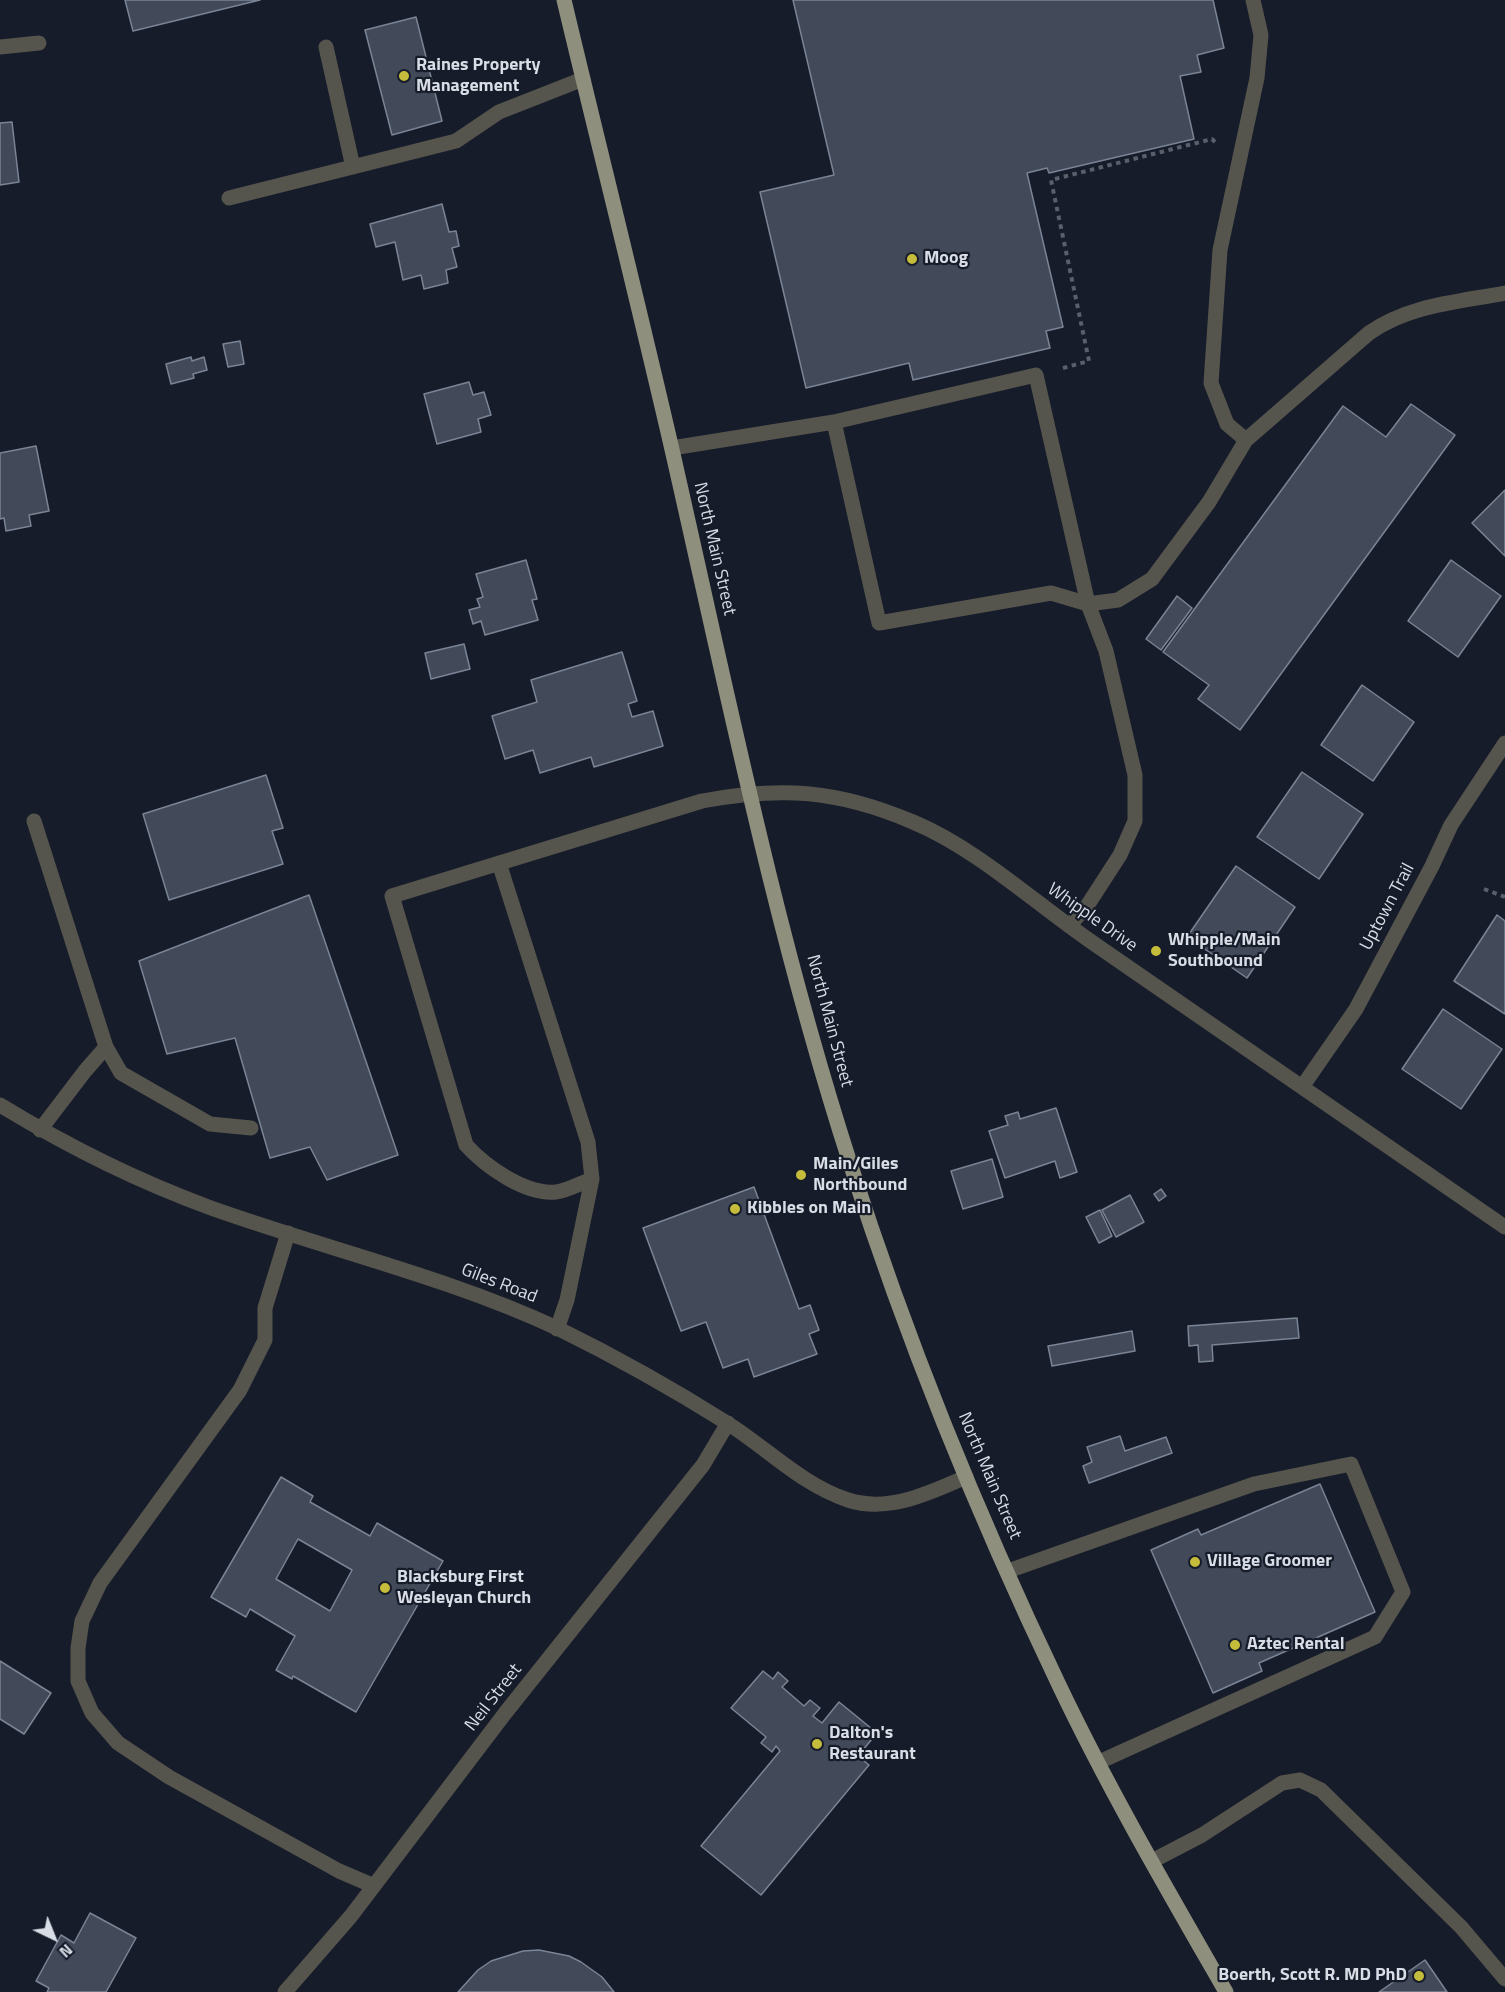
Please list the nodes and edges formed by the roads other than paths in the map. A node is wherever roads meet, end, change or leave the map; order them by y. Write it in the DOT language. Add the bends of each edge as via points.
graph roads {
  1 [pos="564,0"];
  2 [pos="1253,0"];
  3 [pos="39,43"];
  4 [pos="0,47"];
  5 [pos="326,47"];
  6 [pos="583,80"];
  7 [pos="353,167"];
  8 [pos="229,198"];
  9 [pos="1505,293"];
  10 [pos="834,422"];
  11 [pos="1246,440"];
  12 [pos="672,448"];
  13 [pos="1088,603"];
  14 [pos="1505,743"];
  15 [pos="748,792"];
  16 [pos="34,821"];
  17 [pos="499,863"];
  18 [pos="1069,926"];
  19 [pos="106,1047"];
  20 [pos="1302,1088"];
  21 [pos="0,1105"];
  22 [pos="251,1128"];
  23 [pos="40,1130"];
  24 [pos="592,1179"];
  25 [pos="1505,1227"];
  26 [pos="288,1233"];
  27 [pos="557,1329"];
  28 [pos="728,1423"];
  29 [pos="966,1477"];
  30 [pos="1008,1571"];
  31 [pos="1099,1762"];
  32 [pos="1152,1861"];
  33 [pos="374,1886"];
  34 [pos="1505,1979"];
  35 [pos="285,1992"];
  36 [pos="1226,1992"];
  1 -- 6 [label="main road, North Main Street"];
  2 -- 11 [label="street" via="1261,35 1257,78 1220,250 1211,383 1227,424"];
  3 -- 4 [label="street"];
  5 -- 7 [label="street"];
  6 -- 7 [label="street" via="499,112 456,141"];
  6 -- 12 [label="main road, North Main Street"];
  7 -- 8 [label="street"];
  9 -- 11 [label="street" via="1444,302 1387,321"];
  10 -- 12 [label="street"];
  10 -- 13 [label="street" via="879,623 1051,593"];
  10 -- 13 [label="street" via="1036,375"];
  11 -- 13 [label="street" via="1209,502 1152,579 1118,600"];
  12 -- 15 [label="main road, North Main Street"];
  13 -- 18 [label="street" via="1106,651 1135,775 1135,821 1115,863"];
  14 -- 20 [label="street, Uptown Trail" via="1451,825 1356,1009"];
  15 -- 17 [label="street, Whipple Drive" via="702,801"];
  15 -- 18 [label="street, Whipple Drive" via="825,794 914,822 969,853"];
  15 -- 29 [label="main road, North Main Street" via="807,1018 850,1163"];
  16 -- 19 [label="street"];
  17 -- 24 [label="street" via="588,1142"];
  17 -- 24 [label="street, Whipple Drive" via="392,896 395,907 466,1145 484,1164 524,1186 556,1192"];
  18 -- 20 [label="street, Whipple Drive"];
  19 -- 22 [label="street" via="121,1073 210,1124"];
  19 -- 23 [label="street"];
  20 -- 25 [label="street, Whipple Drive"];
  21 -- 23 [label="street, Giles Road"];
  23 -- 26 [label="street, Giles Road" via="150,1184"];
  24 -- 27 [label="street" via="567,1300"];
  26 -- 27 [label="street, Giles Road" via="496,1302"];
  26 -- 33 [label="street" via="265,1308 265,1340 240,1390 100,1583 82,1620 78,1681 92,1713 118,1743 169,1777 339,1871"];
  27 -- 28 [label="street, Giles Road"];
  28 -- 29 [label="street, Giles Road" via="819,1486 856,1502 896,1503"];
  28 -- 33 [label="street, Neil Street" via="703,1465 506,1712"];
  29 -- 30 [label="main road, North Main Street"];
  30 -- 31 [label="main road, North Main Street"];
  30 -- 31 [label="street" via="1254,1484 1351,1464 1403,1592 1375,1637"];
  31 -- 32 [label="main road, North Main Street"];
  32 -- 34 [label="street" via="1202,1835 1282,1783 1300,1780 1321,1790 1461,1927"];
  32 -- 36 [label="main road, North Main Street"];
  33 -- 35 [label="street, Neil Street"];
}
